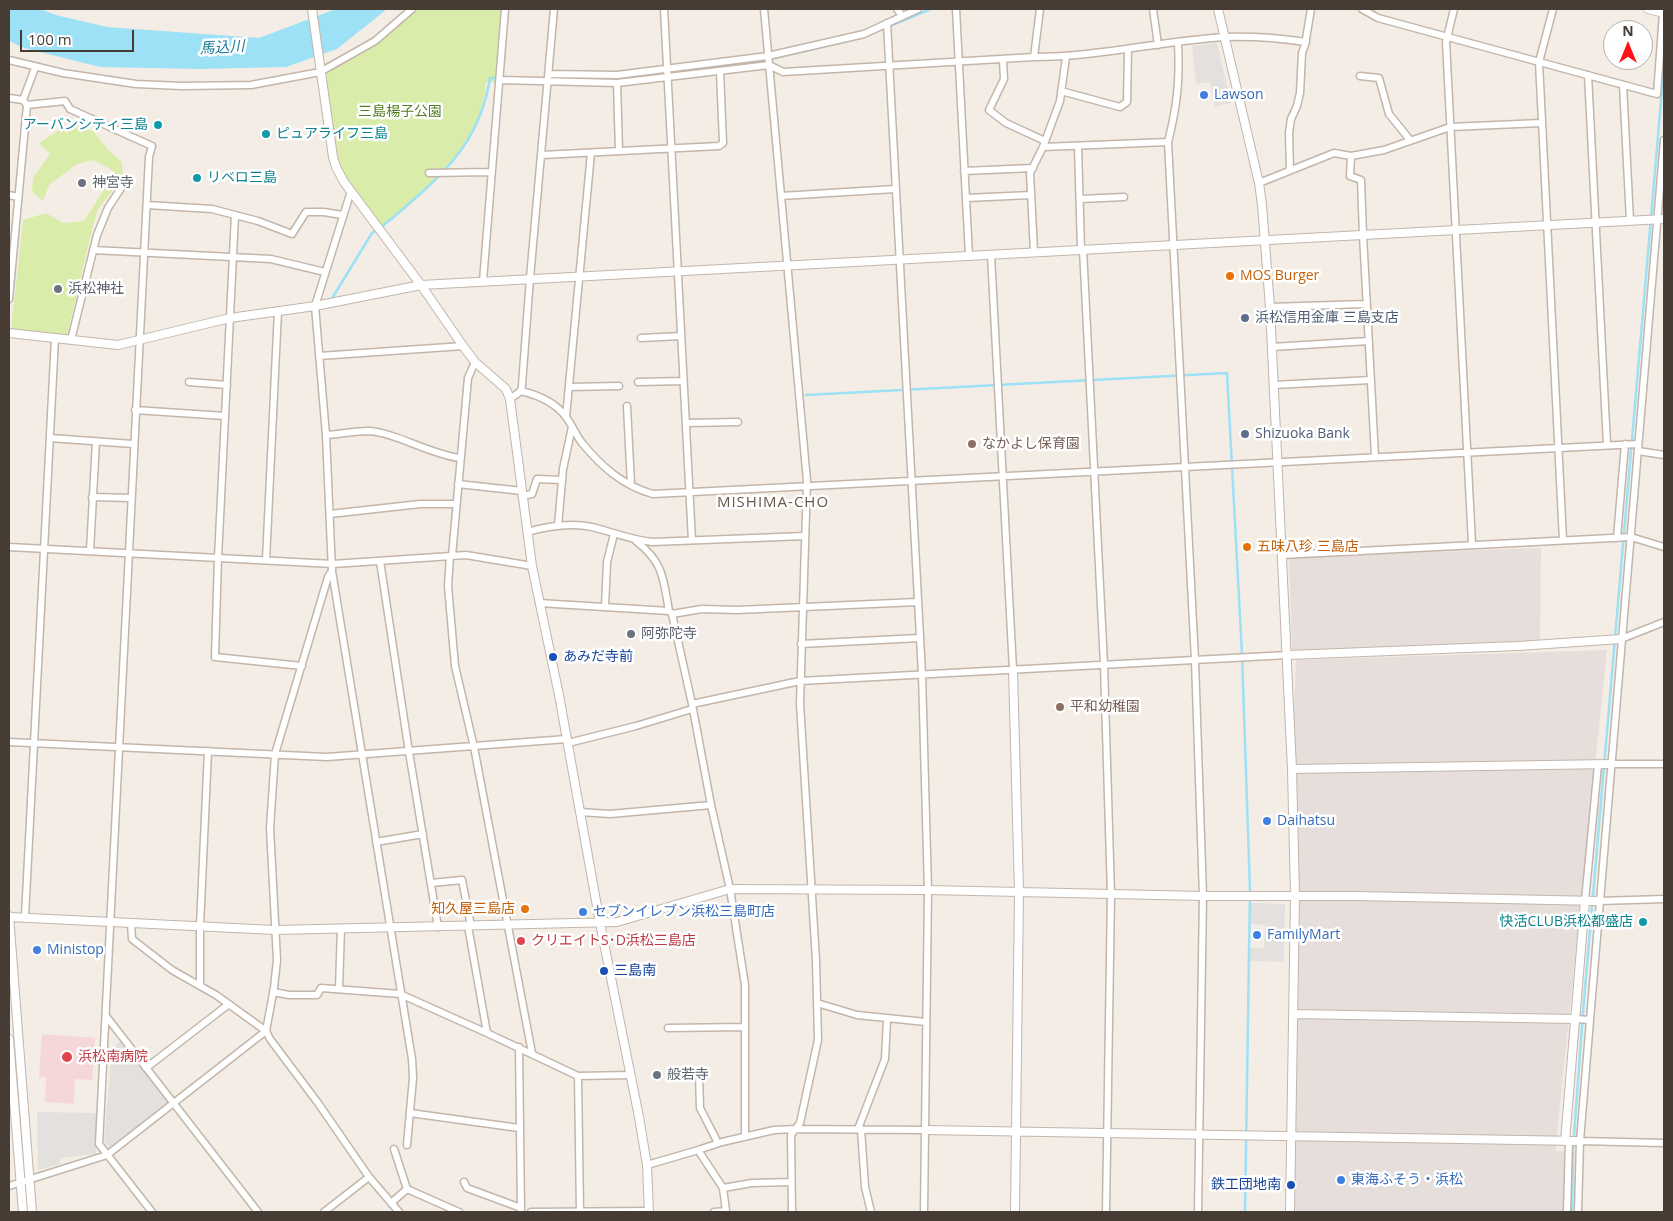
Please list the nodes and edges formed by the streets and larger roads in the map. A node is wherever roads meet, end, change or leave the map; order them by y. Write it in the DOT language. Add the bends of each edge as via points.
graph roads {
  1 [pos="312,9"];
  2 [pos="412,9"];
  3 [pos="504,9"];
  4 [pos="554,9"];
  5 [pos="664,9"];
  6 [pos="764,9"];
  7 [pos="897,9"];
  8 [pos="918,9"];
  9 [pos="956,9"];
  10 [pos="1040,9"];
  11 [pos="1153,9"];
  12 [pos="1218,9"];
  13 [pos="1311,9"];
  14 [pos="1362,9"];
  15 [pos="1454,9"];
  16 [pos="1553,9"];
  17 [pos="1648,9"];
  18 [pos="1664,13"];
  19 [pos="902,16"];
  20 [pos="887,23"];
  21 [pos="1224,37"];
  22 [pos="1447,37"];
  23 [pos="1306,42"];
  24 [pos="1178,43"];
  25 [pos="1158,44"];
  26 [pos="1128,48"];
  27 [pos="768,56"];
  28 [pos="1034,57"];
  29 [pos="1066,57"];
  30 [pos="9,60"];
  31 [pos="1003,60"];
  32 [pos="959,62"];
  33 [pos="1539,62"];
  34 [pos="769,65"];
  35 [pos="889,66"];
  36 [pos="35,68"];
  37 [pos="668,68"];
  38 [pos="320,70"];
  39 [pos="720,71"];
  40 [pos="549,74"];
  41 [pos="1588,75"];
  42 [pos="1360,76"];
  43 [pos="668,77"];
  44 [pos="500,80"];
  45 [pos="548,82"];
  46 [pos="617,83"];
  47 [pos="1623,85"];
  48 [pos="1061,92"];
  49 [pos="9,98"];
  50 [pos="25,102"];
  51 [pos="1541,123"];
  52 [pos="1450,127"];
  53 [pos="1410,140"];
  54 [pos="1664,140"];
  55 [pos="1168,142"];
  56 [pos="1044,144"];
  57 [pos="1078,146"];
  58 [pos="672,148"];
  59 [pos="619,151"];
  60 [pos="591,152"];
  61 [pos="542,155"];
  62 [pos="1351,156"];
  63 [pos="1033,168"];
  64 [pos="1290,170"];
  65 [pos="964,171"];
  66 [pos="490,172"];
  67 [pos="429,173"];
  68 [pos="1259,183"];
  69 [pos="123,185"];
  70 [pos="895,189"];
  71 [pos="351,191"];
  72 [pos="9,195"];
  73 [pos="1032,195"];
  74 [pos="781,196"];
  75 [pos="18,197"];
  76 [pos="1124,197"];
  77 [pos="966,198"];
  78 [pos="1080,199"];
  79 [pos="147,205"];
  80 [pos="235,215"];
  81 [pos="342,215"];
  82 [pos="1661,219"];
  83 [pos="1630,221"];
  84 [pos="1595,223"];
  85 [pos="1546,226"];
  86 [pos="1455,230"];
  87 [pos="1363,235"];
  88 [pos="12,238"];
  89 [pos="1264,240"];
  90 [pos="1174,244"];
  91 [pos="1082,249"];
  92 [pos="93,250"];
  93 [pos="144,252"];
  94 [pos="1034,252"];
  95 [pos="991,255"];
  96 [pos="969,256"];
  97 [pos="233,258"];
  98 [pos="899,259"];
  99 [pos="787,265"];
  100 [pos="678,271"];
  101 [pos="325,272"];
  102 [pos="579,276"];
  103 [pos="530,278"];
  104 [pos="483,281"];
  105 [pos="421,285"];
  106 [pos="9,299"];
  107 [pos="1366,304"];
  108 [pos="315,306"];
  109 [pos="1270,307"];
  110 [pos="278,311"];
  111 [pos="230,318"];
  112 [pos="9,333"];
  113 [pos="681,336"];
  114 [pos="55,338"];
  115 [pos="641,338"];
  116 [pos="71,340"];
  117 [pos="140,340"];
  118 [pos="1369,342"];
  119 [pos="463,346"];
  120 [pos="1272,347"];
  121 [pos="319,356"];
  122 [pos="475,362"];
  123 [pos="1370,380"];
  124 [pos="683,381"];
  125 [pos="189,382"];
  126 [pos="638,382"];
  127 [pos="227,385"];
  128 [pos="1274,385"];
  129 [pos="619,386"];
  130 [pos="570,387"];
  131 [pos="521,391"];
  132 [pos="510,399"];
  133 [pos="627,406"];
  134 [pos="136,410"];
  135 [pos="225,416"];
  136 [pos="566,417"];
  137 [pos="738,422"];
  138 [pos="686,423"];
  139 [pos="572,427"];
  140 [pos="326,435"];
  141 [pos="50,438"];
  142 [pos="96,441"];
  143 [pos="133,444"];
  144 [pos="1625,444"];
  145 [pos="1638,444"];
  146 [pos="1607,445"];
  147 [pos="1559,447"];
  148 [pos="1638,451"];
  149 [pos="1466,452"];
  150 [pos="1664,455"];
  151 [pos="1374,456"];
  152 [pos="460,458"];
  153 [pos="1277,462"];
  154 [pos="1185,466"];
  155 [pos="1094,471"];
  156 [pos="1002,476"];
  157 [pos="562,480"];
  158 [pos="911,481"];
  159 [pos="458,484"];
  160 [pos="631,485"];
  161 [pos="807,486"];
  162 [pos="522,493"];
  163 [pos="689,493"];
  164 [pos="92,496"];
  165 [pos="131,498"];
  166 [pos="456,504"];
  167 [pos="330,514"];
  168 [pos="558,526"];
  169 [pos="527,532"];
  170 [pos="614,534"];
  171 [pos="805,536"];
  172 [pos="1631,537"];
  173 [pos="1617,538"];
  174 [pos="635,540"];
  175 [pos="692,540"];
  176 [pos="1562,540"];
  177 [pos="1472,544"];
  178 [pos="9,547"];
  179 [pos="1664,547"];
  180 [pos="44,549"];
  181 [pos="90,551"];
  182 [pos="128,553"];
  183 [pos="1282,555"];
  184 [pos="451,556"];
  185 [pos="218,558"];
  186 [pos="266,560"];
  187 [pos="380,560"];
  188 [pos="333,564"];
  189 [pos="532,566"];
  190 [pos="332,572"];
  191 [pos="918,602"];
  192 [pos="538,603"];
  193 [pos="605,607"];
  194 [pos="802,608"];
  195 [pos="671,613"];
  196 [pos="1664,622"];
  197 [pos="919,638"];
  198 [pos="1622,639"];
  199 [pos="801,644"];
  200 [pos="1288,655"];
  201 [pos="1196,660"];
  202 [pos="1104,665"];
  203 [pos="302,666"];
  204 [pos="1013,670"];
  205 [pos="922,674"];
  206 [pos="800,681"];
  207 [pos="692,706"];
  208 [pos="567,741"];
  209 [pos="9,742"];
  210 [pos="35,743"];
  211 [pos="474,747"];
  212 [pos="118,748"];
  213 [pos="208,751"];
  214 [pos="409,752"];
  215 [pos="275,754"];
  216 [pos="362,755"];
  217 [pos="1610,764"];
  218 [pos="1664,764"];
  219 [pos="1598,765"];
  220 [pos="1292,769"];
  221 [pos="711,805"];
  222 [pos="580,812"];
  223 [pos="422,834"];
  224 [pos="376,842"];
  225 [pos="431,883"];
  226 [pos="730,889"];
  227 [pos="812,890"];
  228 [pos="928,890"];
  229 [pos="1019,892"];
  230 [pos="1111,894"];
  231 [pos="1203,896"];
  232 [pos="1295,896"];
  233 [pos="1664,899"];
  234 [pos="1586,901"];
  235 [pos="1599,901"];
  236 [pos="9,916"];
  237 [pos="25,917"];
  238 [pos="111,922"];
  239 [pos="131,923"];
  240 [pos="600,923"];
  241 [pos="200,926"];
  242 [pos="470,926"];
  243 [pos="508,926"];
  244 [pos="438,927"];
  245 [pos="341,928"];
  246 [pos="390,928"];
  247 [pos="276,930"];
  248 [pos="200,986"];
  249 [pos="339,989"];
  250 [pos="273,992"];
  251 [pos="400,994"];
  252 [pos="817,1003"];
  253 [pos="229,1004"];
  254 [pos="1293,1014"];
  255 [pos="106,1016"];
  256 [pos="887,1019"];
  257 [pos="1575,1019"];
  258 [pos="1590,1020"];
  259 [pos="926,1022"];
  260 [pos="745,1027"];
  261 [pos="668,1028"];
  262 [pos="266,1031"];
  263 [pos="487,1033"];
  264 [pos="9,1039"];
  265 [pos="519,1047"];
  266 [pos="532,1053"];
  267 [pos="146,1068"];
  268 [pos="699,1073"];
  269 [pos="630,1075"];
  270 [pos="578,1076"];
  271 [pos="173,1103"];
  272 [pos="410,1113"];
  273 [pos="519,1128"];
  274 [pos="796,1129"];
  275 [pos="859,1129"];
  276 [pos="925,1130"];
  277 [pos="1016,1132"];
  278 [pos="1107,1133"];
  279 [pos="1200,1135"];
  280 [pos="746,1136"];
  281 [pos="1290,1136"];
  282 [pos="1567,1141"];
  283 [pos="1580,1141"];
  284 [pos="718,1143"];
  285 [pos="1664,1143"];
  286 [pos="407,1145"];
  287 [pos="394,1150"];
  288 [pos="698,1150"];
  289 [pos="107,1155"];
  290 [pos="647,1165"];
  291 [pos="369,1177"];
  292 [pos="30,1180"];
  293 [pos="464,1182"];
  294 [pos="791,1182"];
  295 [pos="20,1183"];
  296 [pos="9,1186"];
  297 [pos="723,1188"];
  298 [pos="407,1189"];
  299 [pos="391,1203"];
  300 [pos="521,1210"];
  301 [pos="22,1212"];
  302 [pos="32,1212"];
  303 [pos="152,1212"];
  304 [pos="258,1212"];
  305 [pos="324,1212"];
  306 [pos="398,1212"];
  307 [pos="459,1212"];
  308 [pos="531,1212"];
  309 [pos="580,1212"];
  310 [pos="649,1212"];
  311 [pos="714,1212"];
  312 [pos="792,1212"];
  313 [pos="871,1212"];
  314 [pos="924,1212"];
  315 [pos="1015,1212"];
  316 [pos="1106,1212"];
  317 [pos="1198,1212"];
  318 [pos="1290,1212"];
  319 [pos="1567,1212"];
  320 [pos="1578,1212"];
  1 -- 38 [label="street"];
  2 -- 38 [label="street" via="375,41"];
  3 -- 44 [label="street"];
  4 -- 40 [label="street"];
  5 -- 37 [label="street"];
  6 -- 27 [label="street"];
  7 -- 19 [label="street"];
  8 -- 19 [label="street"];
  9 -- 32 [label="street"];
  10 -- 28 [label="street"];
  11 -- 25 [label="street"];
  12 -- 21 [label="street"];
  13 -- 23 [label="street"];
  14 -- 22 [label="street" via="1378,18"];
  15 -- 22 [label="street"];
  16 -- 33 [label="street"];
  17 -- 18 [label="street"];
  18 -- 47 [label="street" via="1657,94"];
  19 -- 20 [label="street"];
  20 -- 27 [label="street" via="864,34"];
  20 -- 35 [label="street"];
  21 -- 23 [label="street" via="1253,36"];
  21 -- 24 [label="street"];
  21 -- 68 [label="street"];
  22 -- 33 [label="street"];
  22 -- 52 [label="street"];
  23 -- 64 [label="street" via="1298,106 1291,119 1289,134"];
  24 -- 25 [label="street"];
  24 -- 55 [label="street" via="1179,87"];
  25 -- 26 [label="street"];
  26 -- 29 [label="street"];
  26 -- 48 [label="street" via="1127,102 1120,108"];
  27 -- 34 [label="street"];
  27 -- 37 [label="street"];
  28 -- 29 [label="street"];
  28 -- 31 [label="street"];
  29 -- 48 [label="street"];
  30 -- 36 [label="street"];
  31 -- 32 [label="street"];
  31 -- 56 [label="street" via="1004,79 989,110"];
  32 -- 35 [label="street"];
  32 -- 65 [label="street"];
  33 -- 41 [label="street"];
  33 -- 51 [label="street"];
  34 -- 35 [label="street" via="783,72"];
  34 -- 39 [label="street"];
  34 -- 74 [label="street"];
  35 -- 70 [label="street"];
  36 -- 38 [label="street" via="136,84 198,86 252,85"];
  36 -- 50 [label="street"];
  37 -- 40 [label="street" via="616,74"];
  37 -- 43 [label="street"];
  38 -- 71 [label="street" via="333,157"];
  39 -- 43 [label="street"];
  39 -- 58 [label="street" via="723,143 719,146"];
  40 -- 45 [label="street"];
  41 -- 47 [label="street"];
  41 -- 84 [label="street"];
  42 -- 53 [label="street" via="1379,78 1389,114"];
  43 -- 46 [label="street"];
  43 -- 58 [label="street"];
  44 -- 45 [label="street"];
  44 -- 66 [label="street"];
  45 -- 46 [label="street"];
  45 -- 61 [label="street"];
  46 -- 59 [label="street"];
  47 -- 83 [label="street"];
  48 -- 56 [label="street"];
  49 -- 50 [label="street"];
  50 -- 75 [label="street"];
  50 -- 79 [label="street" via="65,101 70,109 152,146"];
  51 -- 52 [label="street"];
  51 -- 85 [label="street"];
  52 -- 53 [label="street"];
  52 -- 86 [label="street"];
  53 -- 62 [label="street" via="1384,150"];
  54 -- 82 [label="street"];
  55 -- 57 [label="street"];
  55 -- 90 [label="street"];
  56 -- 57 [label="street"];
  56 -- 63 [label="street"];
  57 -- 78 [label="street"];
  58 -- 59 [label="street"];
  58 -- 100 [label="street"];
  59 -- 60 [label="street"];
  60 -- 61 [label="street"];
  60 -- 102 [label="street"];
  61 -- 103 [label="street"];
  62 -- 64 [label="street" via="1334,153"];
  62 -- 87 [label="street" via="1350,176 1362,180"];
  63 -- 65 [label="street"];
  63 -- 73 [label="street" via="1030,173"];
  64 -- 68 [label="street"];
  65 -- 77 [label="street"];
  66 -- 67 [label="street"];
  66 -- 104 [label="street"];
  68 -- 89 [label="street"];
  69 -- 92 [label="street" via="108,208"];
  70 -- 74 [label="street"];
  70 -- 98 [label="street"];
  71 -- 81 [label="street"];
  71 -- 105 [label="street"];
  72 -- 75 [label="street"];
  73 -- 77 [label="street"];
  73 -- 94 [label="street"];
  74 -- 99 [label="street"];
  75 -- 88 [label="street"];
  76 -- 78 [label="street"];
  77 -- 96 [label="street"];
  78 -- 91 [label="street"];
  79 -- 80 [label="street" via="206,208"];
  79 -- 93 [label="street"];
  80 -- 81 [label="street" via="292,234 306,212"];
  80 -- 97 [label="street"];
  81 -- 101 [label="street"];
  82 -- 83 [label="street"];
  82 -- 145 [label="street"];
  83 -- 84 [label="street"];
  84 -- 85 [label="street"];
  84 -- 146 [label="street"];
  85 -- 86 [label="street"];
  85 -- 147 [label="street"];
  86 -- 87 [label="street"];
  86 -- 149 [label="street"];
  87 -- 89 [label="street"];
  87 -- 107 [label="street"];
  88 -- 106 [label="street"];
  89 -- 90 [label="street"];
  89 -- 109 [label="street"];
  90 -- 91 [label="street"];
  90 -- 154 [label="street"];
  91 -- 94 [label="street"];
  91 -- 155 [label="street"];
  92 -- 93 [label="street"];
  92 -- 116 [label="street"];
  93 -- 97 [label="street"];
  93 -- 117 [label="street"];
  94 -- 95 [label="street"];
  95 -- 96 [label="street"];
  95 -- 156 [label="street"];
  96 -- 98 [label="street"];
  97 -- 101 [label="street" via="271,259"];
  97 -- 111 [label="street"];
  98 -- 99 [label="street"];
  98 -- 158 [label="street"];
  99 -- 100 [label="street"];
  99 -- 161 [label="street"];
  100 -- 102 [label="street"];
  100 -- 113 [label="street"];
  101 -- 108 [label="street"];
  102 -- 103 [label="street"];
  102 -- 130 [label="street"];
  103 -- 104 [label="street"];
  103 -- 131 [label="street"];
  104 -- 105 [label="street"];
  105 -- 108 [label="street"];
  105 -- 119 [label="street"];
  107 -- 109 [label="street"];
  107 -- 118 [label="street"];
  108 -- 110 [label="street"];
  108 -- 121 [label="street"];
  109 -- 120 [label="street"];
  110 -- 111 [label="street"];
  110 -- 186 [label="street"];
  111 -- 117 [label="street"];
  111 -- 127 [label="street"];
  112 -- 114 [label="street"];
  113 -- 115 [label="street"];
  113 -- 124 [label="street"];
  114 -- 116 [label="street"];
  114 -- 141 [label="street"];
  116 -- 117 [label="street" via="118,345"];
  117 -- 134 [label="street"];
  118 -- 120 [label="street"];
  118 -- 123 [label="street"];
  119 -- 121 [label="street"];
  119 -- 122 [label="street"];
  120 -- 128 [label="street"];
  121 -- 140 [label="street"];
  122 -- 132 [label="street" via="506,389"];
  122 -- 152 [label="street" via="468,378"];
  123 -- 128 [label="street"];
  123 -- 151 [label="street"];
  124 -- 126 [label="street"];
  124 -- 138 [label="street"];
  125 -- 127 [label="street"];
  127 -- 135 [label="street"];
  128 -- 153 [label="street"];
  129 -- 130 [label="street"];
  130 -- 136 [label="street"];
  131 -- 132 [label="street"];
  131 -- 136 [label="street" via="556,406"];
  132 -- 162 [label="street"];
  133 -- 160 [label="street"];
  134 -- 135 [label="street"];
  134 -- 143 [label="street"];
  135 -- 185 [label="street"];
  136 -- 139 [label="street"];
  137 -- 138 [label="street"];
  138 -- 163 [label="street"];
  139 -- 157 [label="street"];
  139 -- 160 [label="street" via="602,464"];
  140 -- 152 [label="street" via="369,431 442,456"];
  140 -- 167 [label="street"];
  141 -- 142 [label="street"];
  141 -- 180 [label="street"];
  142 -- 143 [label="street"];
  142 -- 164 [label="street"];
  143 -- 165 [label="street"];
  144 -- 145 [label="street"];
  144 -- 146 [label="street"];
  144 -- 173 [label="street"];
  145 -- 148 [label="street"];
  146 -- 147 [label="street"];
  147 -- 149 [label="street"];
  147 -- 176 [label="street"];
  148 -- 150 [label="street"];
  148 -- 172 [label="street"];
  149 -- 151 [label="street"];
  149 -- 177 [label="street"];
  151 -- 153 [label="street"];
  152 -- 159 [label="street"];
  153 -- 154 [label="street"];
  153 -- 183 [label="street"];
  154 -- 155 [label="street"];
  154 -- 201 [label="street"];
  155 -- 156 [label="street"];
  155 -- 202 [label="street"];
  156 -- 158 [label="street"];
  156 -- 204 [label="street"];
  157 -- 162 [label="street" via="537,479 532,494"];
  157 -- 168 [label="street"];
  158 -- 161 [label="street"];
  158 -- 191 [label="street"];
  159 -- 162 [label="street"];
  159 -- 166 [label="street"];
  160 -- 163 [label="street" via="653,494"];
  161 -- 163 [label="street"];
  161 -- 171 [label="street"];
  162 -- 169 [label="street"];
  163 -- 175 [label="street"];
  164 -- 165 [label="street"];
  164 -- 181 [label="street"];
  165 -- 182 [label="street"];
  166 -- 167 [label="street" via="420,504"];
  166 -- 184 [label="street"];
  167 -- 188 [label="street"];
  168 -- 169 [label="street"];
  168 -- 170 [label="street" via="594,527"];
  169 -- 189 [label="street"];
  170 -- 174 [label="street"];
  170 -- 193 [label="street" via="608,562"];
  171 -- 175 [label="street"];
  171 -- 194 [label="street"];
  172 -- 173 [label="street"];
  172 -- 179 [label="street"];
  172 -- 198 [label="street"];
  173 -- 176 [label="street"];
  174 -- 175 [label="street"];
  174 -- 195 [label="street" via="647,550 661,570"];
  176 -- 177 [label="street"];
  177 -- 183 [label="street"];
  178 -- 180 [label="street"];
  180 -- 181 [label="street"];
  180 -- 210 [label="street"];
  181 -- 182 [label="street"];
  182 -- 185 [label="street"];
  182 -- 212 [label="street"];
  183 -- 200 [label="street"];
  184 -- 187 [label="street"];
  184 -- 189 [label="street" via="466,555"];
  184 -- 211 [label="street" via="448,586 455,666"];
  185 -- 186 [label="street"];
  185 -- 203 [label="street" via="215,657"];
  186 -- 188 [label="street"];
  187 -- 188 [label="street"];
  187 -- 214 [label="street"];
  188 -- 190 [label="street"];
  189 -- 192 [label="street"];
  190 -- 203 [label="street"];
  190 -- 216 [label="street"];
  191 -- 194 [label="street"];
  191 -- 197 [label="street"];
  192 -- 193 [label="street"];
  192 -- 208 [label="street"];
  193 -- 195 [label="street"];
  194 -- 195 [label="street" via="702,609"];
  194 -- 199 [label="street"];
  195 -- 207 [label="street"];
  196 -- 198 [label="street"];
  197 -- 199 [label="street"];
  197 -- 205 [label="street"];
  198 -- 200 [label="street"];
  198 -- 217 [label="street"];
  199 -- 206 [label="street"];
  200 -- 201 [label="street"];
  200 -- 220 [label="street"];
  201 -- 202 [label="street"];
  201 -- 231 [label="street"];
  202 -- 204 [label="street"];
  202 -- 230 [label="street"];
  203 -- 215 [label="street"];
  204 -- 205 [label="street"];
  204 -- 229 [label="street"];
  205 -- 206 [label="street"];
  205 -- 228 [label="street"];
  206 -- 207 [label="street"];
  206 -- 227 [label="street"];
  207 -- 208 [label="street" via="636,726"];
  207 -- 221 [label="street"];
  208 -- 211 [label="street"];
  208 -- 222 [label="street"];
  209 -- 210 [label="street"];
  210 -- 212 [label="street"];
  210 -- 237 [label="street"];
  211 -- 214 [label="street"];
  211 -- 243 [label="street"];
  212 -- 213 [label="street"];
  212 -- 238 [label="street"];
  213 -- 215 [label="street"];
  213 -- 241 [label="street"];
  214 -- 216 [label="street"];
  214 -- 223 [label="street"];
  215 -- 216 [label="street"];
  215 -- 247 [label="street" via="270,828"];
  216 -- 224 [label="street"];
  217 -- 218 [label="street"];
  217 -- 219 [label="street"];
  217 -- 235 [label="street"];
  219 -- 220 [label="street"];
  219 -- 234 [label="street"];
  220 -- 232 [label="street"];
  221 -- 222 [label="street" via="610,814"];
  221 -- 226 [label="street"];
  222 -- 240 [label="street"];
  223 -- 224 [label="street"];
  223 -- 225 [label="street"];
  224 -- 246 [label="street"];
  225 -- 242 [label="street" via="462,880"];
  225 -- 244 [label="street"];
  226 -- 227 [label="street"];
  226 -- 240 [label="street" via="617,922"];
  226 -- 260 [label="street" via="745,985"];
  227 -- 228 [label="street"];
  227 -- 252 [label="street"];
  228 -- 229 [label="street"];
  228 -- 259 [label="street"];
  229 -- 230 [label="street"];
  229 -- 277 [label="street"];
  230 -- 231 [label="street"];
  230 -- 278 [label="street"];
  231 -- 232 [label="street"];
  231 -- 279 [label="street"];
  232 -- 234 [label="street"];
  232 -- 254 [label="street"];
  233 -- 235 [label="street"];
  234 -- 235 [label="street"];
  234 -- 257 [label="street"];
  235 -- 258 [label="street"];
  236 -- 237 [label="street"];
  236 -- 292 [label="street"];
  237 -- 238 [label="street"];
  238 -- 239 [label="street"];
  238 -- 255 [label="street"];
  239 -- 241 [label="street"];
  239 -- 248 [label="street" via="132,939 172,970"];
  240 -- 243 [label="street"];
  240 -- 269 [label="street"];
  241 -- 247 [label="street"];
  241 -- 248 [label="street"];
  242 -- 243 [label="street"];
  242 -- 244 [label="street"];
  242 -- 263 [label="street"];
  243 -- 266 [label="street"];
  244 -- 246 [label="street"];
  245 -- 246 [label="street"];
  245 -- 247 [label="street"];
  245 -- 249 [label="street"];
  246 -- 251 [label="street"];
  247 -- 250 [label="street"];
  248 -- 253 [label="street"];
  249 -- 250 [label="street" via="321,988 317,995"];
  249 -- 251 [label="street"];
  250 -- 262 [label="street"];
  251 -- 263 [label="street"];
  251 -- 272 [label="street" via="412,1059"];
  252 -- 256 [label="street" via="857,1016"];
  252 -- 274 [label="street" via="816,1054"];
  253 -- 262 [label="street"];
  253 -- 267 [label="street"];
  254 -- 257 [label="street"];
  254 -- 281 [label="street"];
  255 -- 267 [label="street"];
  255 -- 289 [label="street" via="99,1144"];
  256 -- 259 [label="street"];
  256 -- 275 [label="street" via="885,1059"];
  257 -- 258 [label="street"];
  257 -- 282 [label="street"];
  258 -- 283 [label="street"];
  259 -- 276 [label="street"];
  260 -- 261 [label="street"];
  260 -- 280 [label="street"];
  262 -- 271 [label="street"];
  262 -- 291 [label="street"];
  263 -- 265 [label="street"];
  264 -- 295 [label="street"];
  265 -- 266 [label="street"];
  265 -- 273 [label="street"];
  266 -- 270 [label="street"];
  267 -- 271 [label="street"];
  268 -- 284 [label="street" via="700,1108"];
  269 -- 270 [label="street"];
  269 -- 290 [label="street"];
  270 -- 309 [label="street"];
  271 -- 289 [label="street"];
  271 -- 304 [label="street"];
  272 -- 273 [label="street"];
  272 -- 286 [label="street"];
  273 -- 300 [label="street"];
  274 -- 275 [label="street"];
  274 -- 280 [label="street"];
  274 -- 294 [label="street" via="791,1135"];
  275 -- 276 [label="street"];
  275 -- 313 [label="street" via="865,1188"];
  276 -- 277 [label="street"];
  276 -- 314 [label="street"];
  277 -- 278 [label="street"];
  277 -- 315 [label="street"];
  278 -- 279 [label="street"];
  278 -- 316 [label="street"];
  279 -- 281 [label="street"];
  279 -- 317 [label="street"];
  280 -- 284 [label="street"];
  281 -- 282 [label="street"];
  281 -- 318 [label="street"];
  282 -- 283 [label="street"];
  282 -- 319 [label="street"];
  283 -- 285 [label="street"];
  283 -- 320 [label="street"];
  284 -- 288 [label="street"];
  287 -- 298 [label="street"];
  288 -- 290 [label="street"];
  288 -- 297 [label="street"];
  289 -- 292 [label="street"];
  289 -- 303 [label="street"];
  290 -- 310 [label="street"];
  291 -- 299 [label="street"];
  291 -- 305 [label="street"];
  292 -- 295 [label="street"];
  292 -- 302 [label="street"];
  293 -- 300 [label="street" via="467,1188"];
  294 -- 297 [label="street"];
  294 -- 312 [label="street"];
  295 -- 296 [label="street"];
  295 -- 301 [label="street"];
  297 -- 311 [label="street" via="726,1211"];
  298 -- 299 [label="street"];
  298 -- 307 [label="street"];
  299 -- 306 [label="street"];
  308 -- 309 [label="street"];
  309 -- 310 [label="street"];
}
